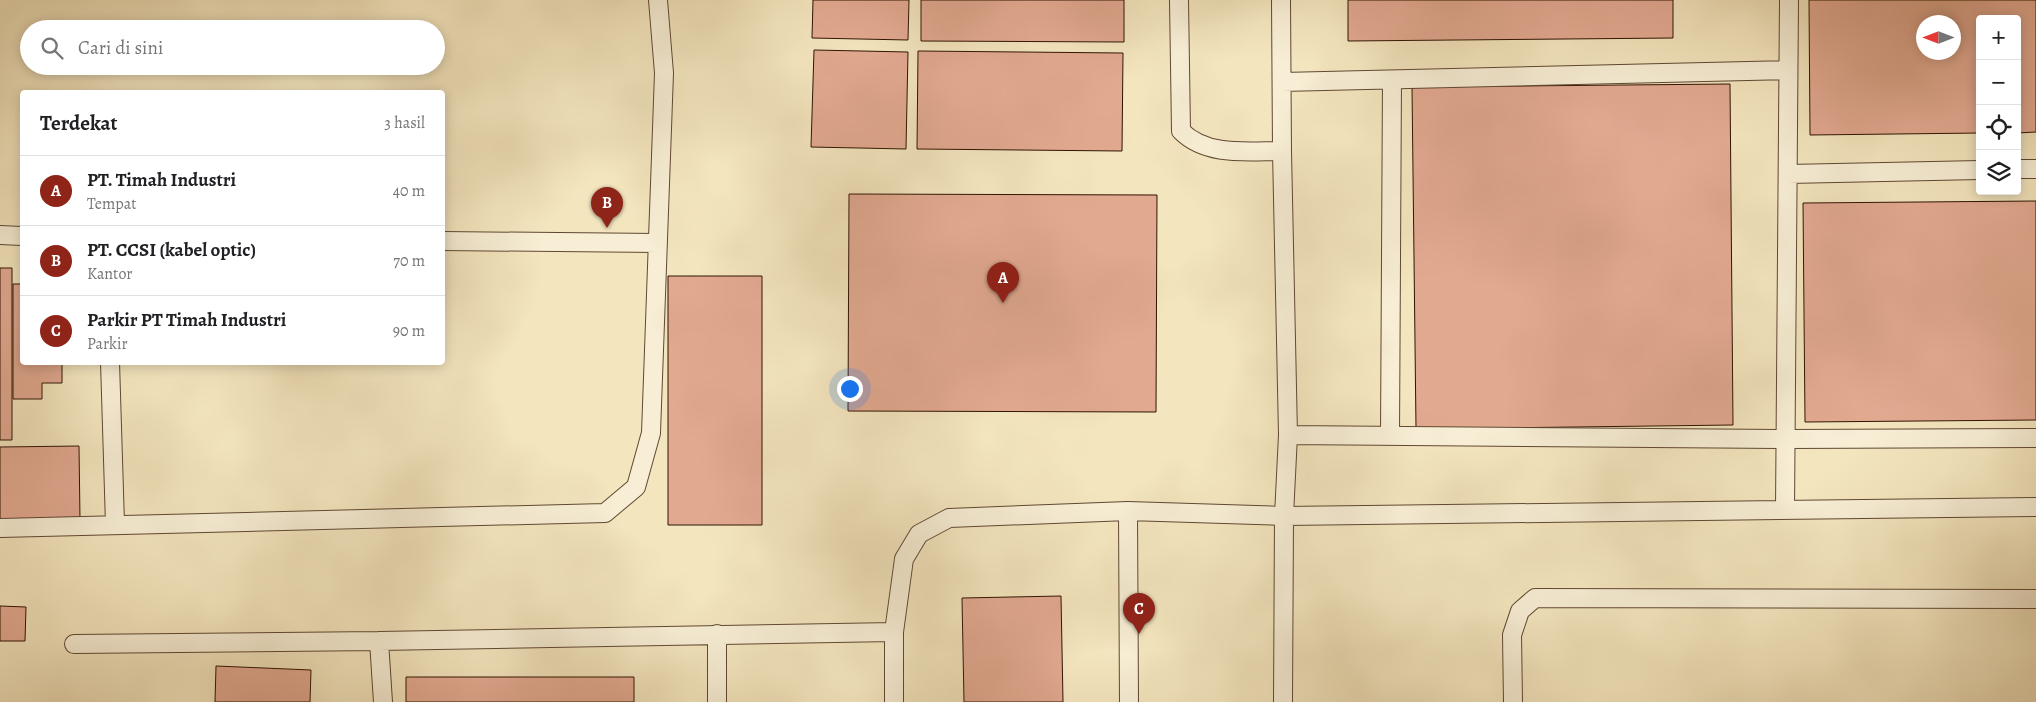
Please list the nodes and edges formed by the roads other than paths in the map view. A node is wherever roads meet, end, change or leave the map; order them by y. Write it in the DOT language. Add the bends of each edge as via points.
graph roads {
  1 [pos="658,0"];
  2 [pos="1179,0"];
  3 [pos="1281,0"];
  4 [pos="1789,0"];
  5 [pos="1788,70"];
  6 [pos="1392,80"];
  7 [pos="1282,82"];
  8 [pos="1282,151"];
  9 [pos="2021,169"];
  10 [pos="2036,169"];
  11 [pos="1976,170"];
  12 [pos="1788,174"];
  13 [pos="0,235"];
  14 [pos="20,236"];
  15 [pos="445,241"];
  16 [pos="658,243"];
  17 [pos="110,365"];
  18 [pos="1288,435"];
  19 [pos="1390,436"];
  20 [pos="2036,438"];
  21 [pos="1786,439"];
  22 [pos="2036,507"];
  23 [pos="1128,510"];
  24 [pos="1785,510"];
  25 [pos="1284,516"];
  26 [pos="115,524"];
  27 [pos="0,528"];
  28 [pos="2036,598"];
  29 [pos="894,632"];
  30 [pos="717,634"];
  31 [pos="379,641"];
  32 [pos="74,644"];
  33 [pos="383,702"];
  34 [pos="717,702"];
  35 [pos="894,702"];
  36 [pos="1128,702"];
  37 [pos="1283,702"];
  38 [pos="1513,702"];
  1 -- 16 [label="lane" via="664,72"];
  2 -- 8 [label="lane" via="1181,132 1205,147"];
  3 -- 7 [label="lane"];
  4 -- 5 [label="lane"];
  5 -- 6 [label="lane"];
  5 -- 12 [label="lane"];
  6 -- 7 [label="lane"];
  6 -- 19 [label="lane"];
  7 -- 8 [label="lane"];
  8 -- 18 [label="lane"];
  9 -- 10 [label="lane"];
  11 -- 12 [label="lane"];
  12 -- 21 [label="lane"];
  13 -- 14 [label="lane"];
  15 -- 16 [label="lane"];
  16 -- 26 [label="lane" via="651,433 636,487 605,513"];
  17 -- 26 [label="lane"];
  18 -- 19 [label="lane"];
  18 -- 25 [label="lane"];
  19 -- 21 [label="lane"];
  20 -- 21 [label="lane"];
  21 -- 24 [label="lane"];
  22 -- 24 [label="lane"];
  23 -- 25 [label="lane"];
  23 -- 29 [label="lane" via="948,518 919,534 904,559"];
  23 -- 36 [label="lane"];
  24 -- 25 [label="lane"];
  25 -- 37 [label="lane"];
  26 -- 27 [label="lane"];
  28 -- 38 [label="lane" via="1535,598 1520,611 1512,635"];
  29 -- 30 [label="lane"];
  29 -- 35 [label="lane"];
  30 -- 31 [label="lane"];
  30 -- 34 [label="lane"];
  31 -- 32 [label="lane"];
  31 -- 33 [label="lane"];
}
